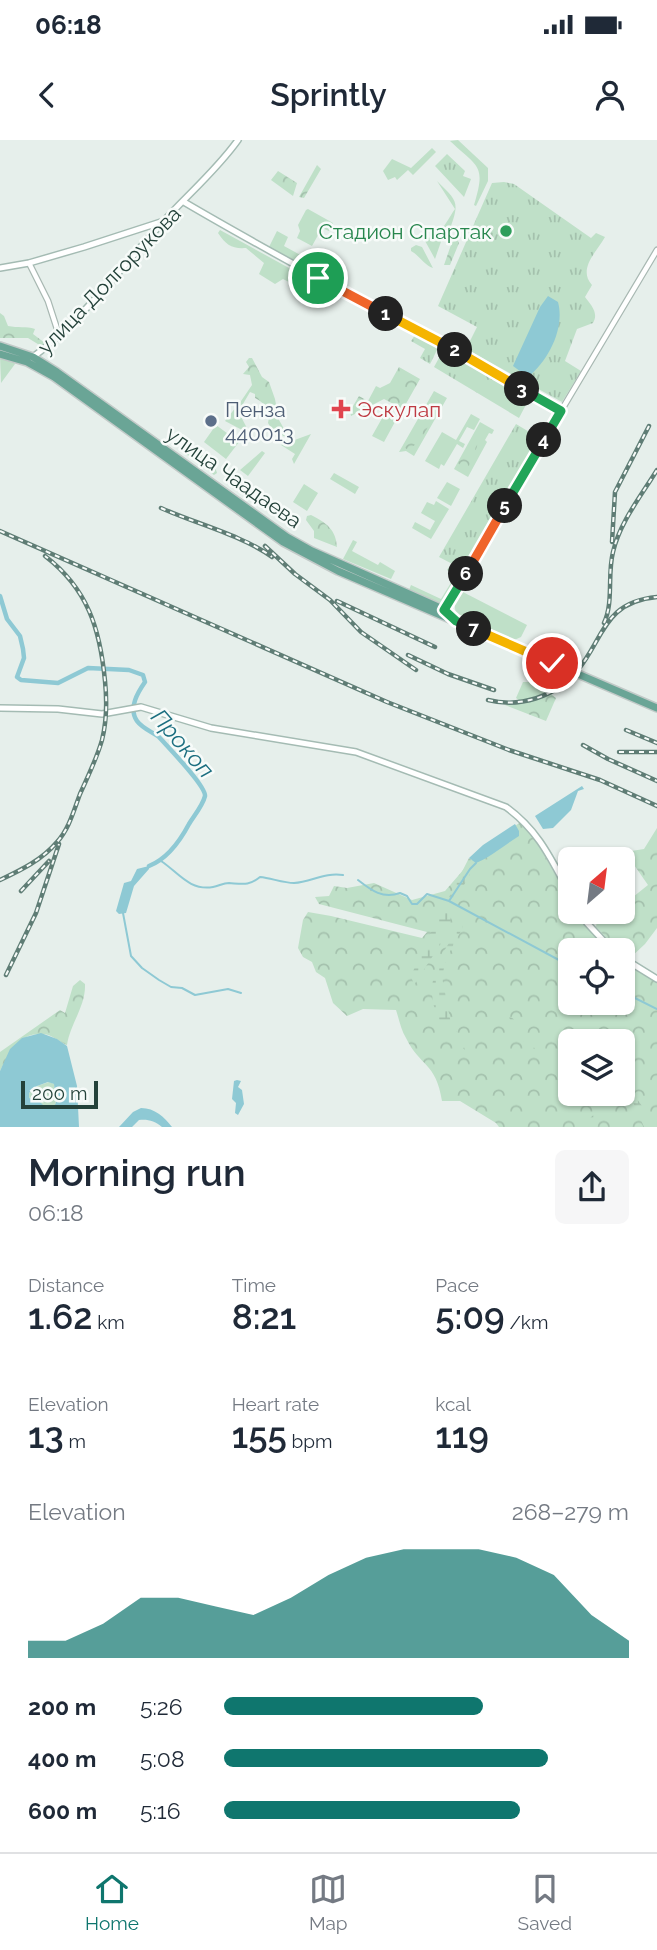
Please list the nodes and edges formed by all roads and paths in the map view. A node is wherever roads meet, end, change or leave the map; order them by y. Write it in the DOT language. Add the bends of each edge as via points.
graph roads {
  1 [pos="238,140"];
  2 [pos="184,202"];
  3 [pos="164,221"];
  4 [pos="657,250"];
  5 [pos="29,263"];
  6 [pos="0,268"];
  7 [pos="59,335"];
  8 [pos="0,346"];
  9 [pos="0,354"];
  10 [pos="30,360"];
  11 [pos="561,411"];
  12 [pos="443,613"];
  13 [pos="0,708"];
  14 [pos="657,708"];
  15 [pos="558,871"];
  16 [pos="589,924"];
  17 [pos="601,938"];
  18 [pos="635,965"];
  19 [pos="657,979"];
  1 -- 2 [label="main road, улица Долгорукова"];
  2 -- 3 [label="main road, улица Долгорукова"];
  2 -- 11 [label="main road"];
  3 -- 5 [label="main road"];
  3 -- 7 [label="main road, улица Долгорукова"];
  4 -- 11 [label="street"];
  5 -- 6 [label="main road"];
  5 -- 7 [label="street"];
  7 -- 10 [label="main road, улица Долгорукова"];
  8 -- 10 [label="main road, улица Чаадаева"];
  9 -- 10 [label="main road, улица Чаадаева"];
  10 -- 12 [label="main road, улица Чаадаева" via="286,537"];
  11 -- 12 [label="main road"];
  12 -- 14 [label="main road, улица Чаадаева"];
  13 -- 15 [label="main road" via="102,714 141,707 211,728 356,752 506,807 544,844"];
  16 -- 17 [label="main road"];
  18 -- 19 [label="main road"];
}
